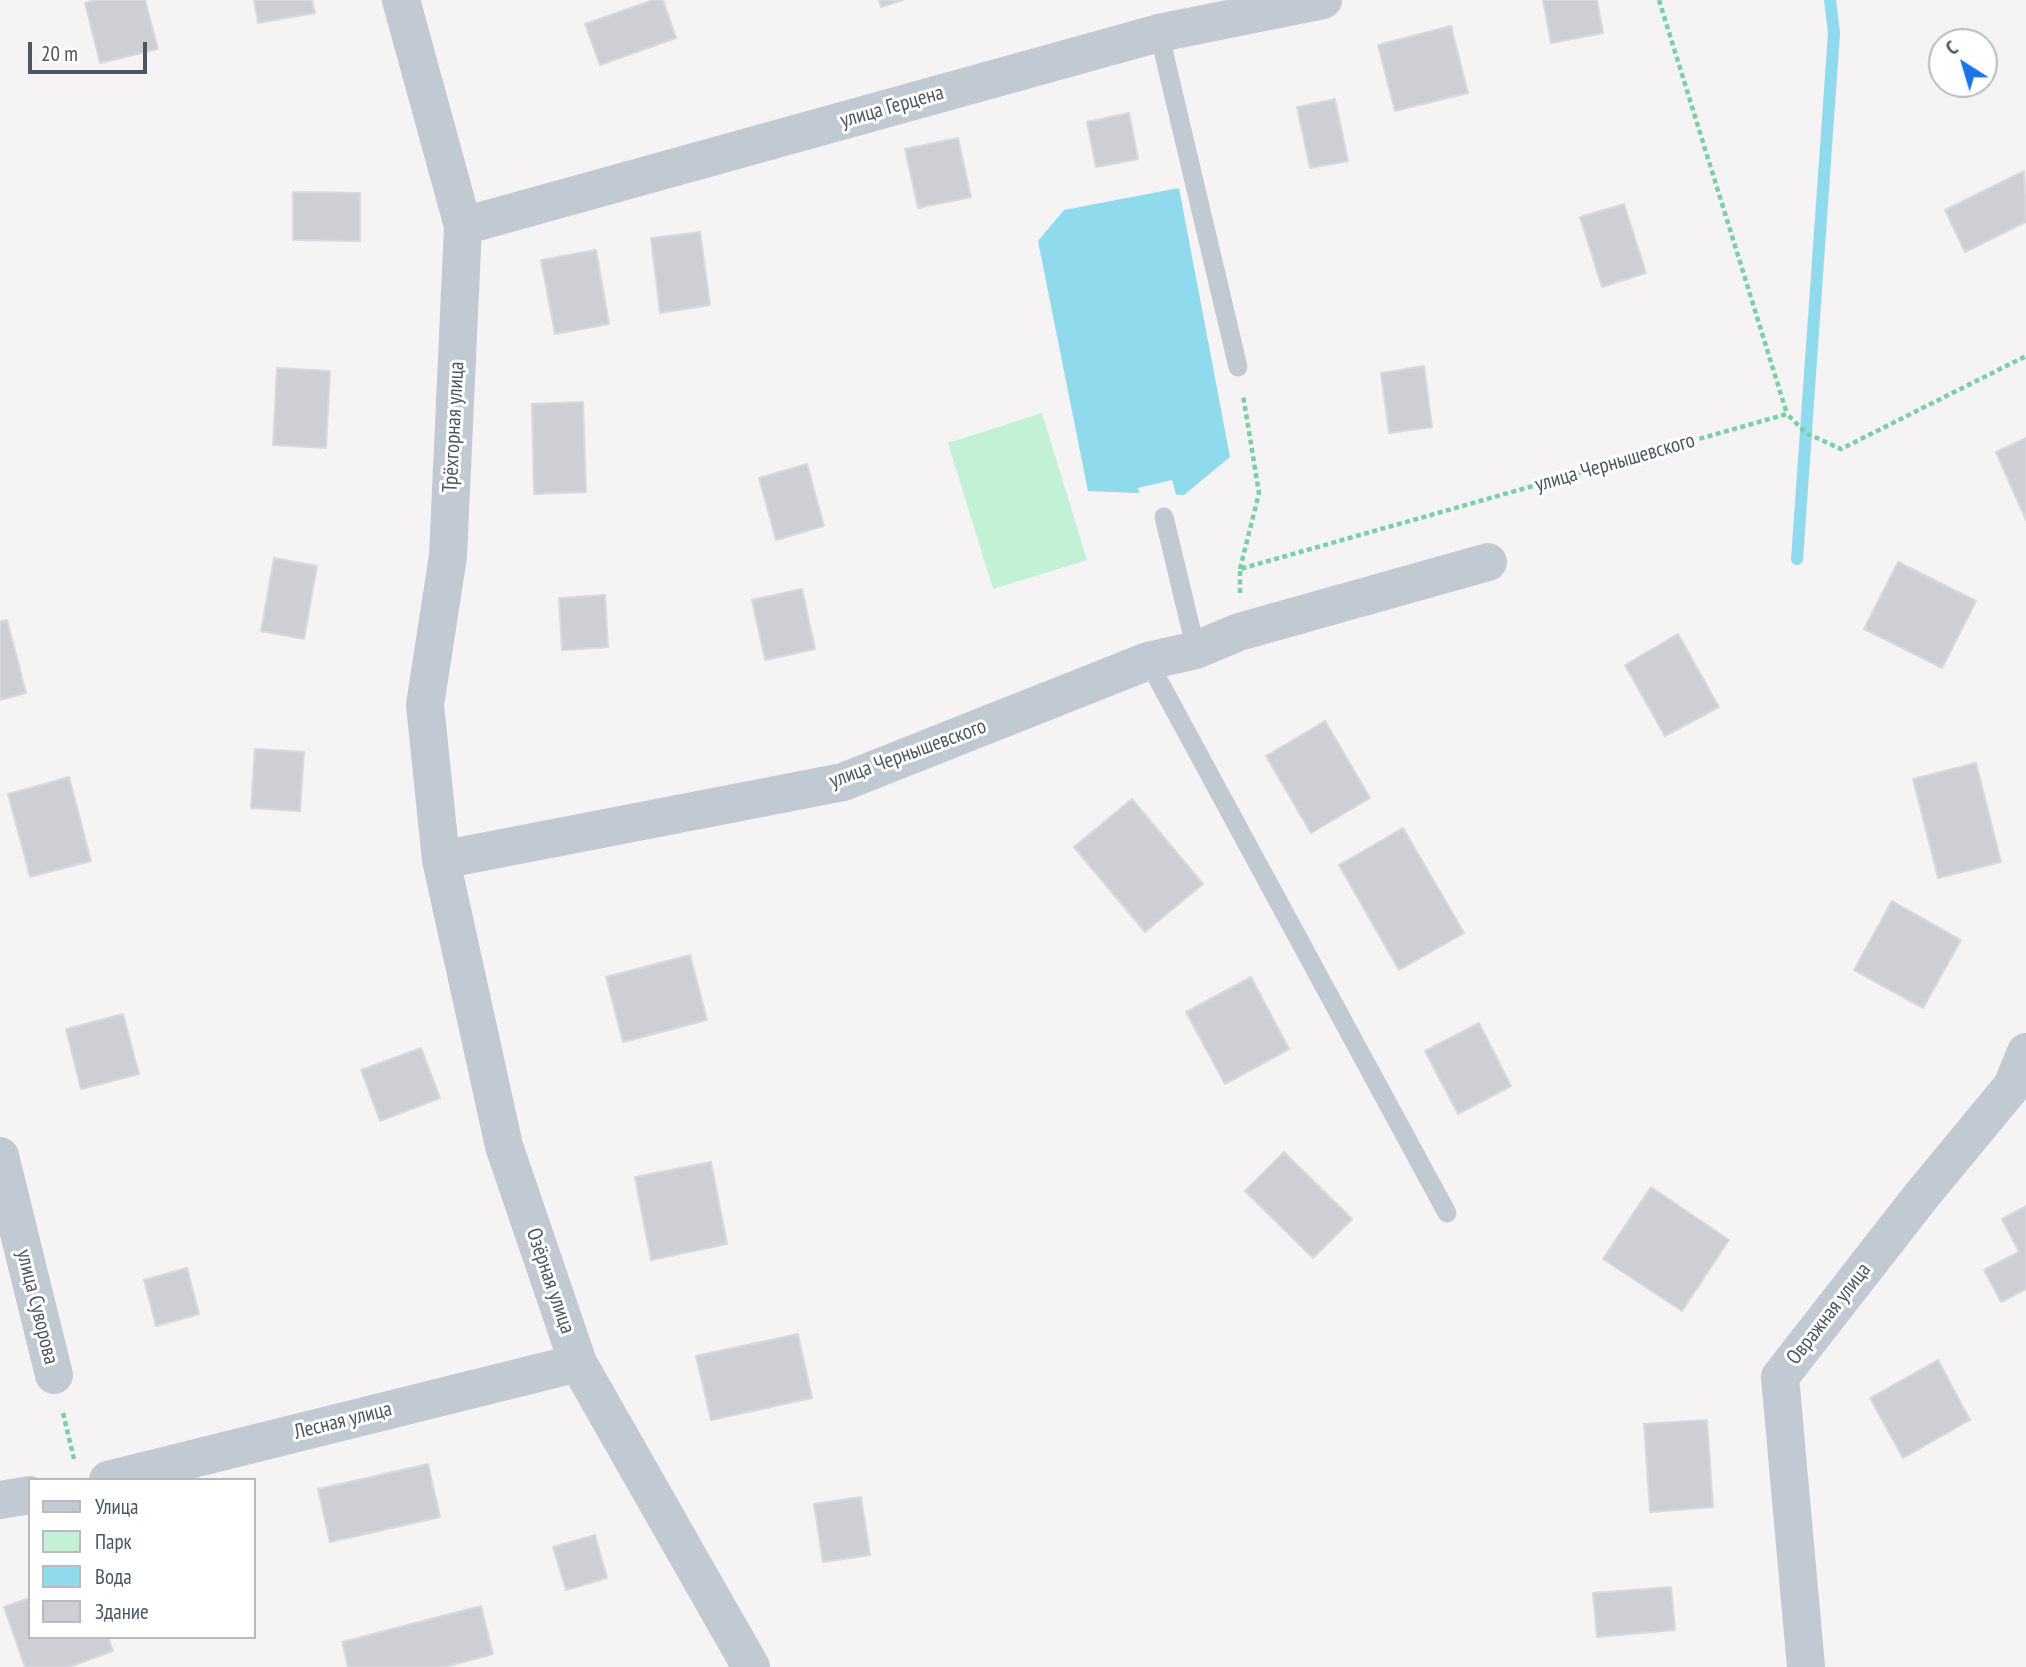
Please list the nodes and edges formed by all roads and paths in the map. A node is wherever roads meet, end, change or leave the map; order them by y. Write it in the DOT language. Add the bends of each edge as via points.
graph roads {
  1 [pos="401,0"];
  2 [pos="1323,0"];
  3 [pos="1660,0"];
  4 [pos="1159,33"];
  5 [pos="463,226"];
  6 [pos="2026,356"];
  7 [pos="1238,367"];
  8 [pos="1787,414"];
  9 [pos="1164,517"];
  10 [pos="1488,562"];
  11 [pos="1240,569"];
  12 [pos="1239,632"];
  13 [pos="1196,650"];
  14 [pos="1148,661"];
  15 [pos="441,860"];
  16 [pos="2026,1052"];
  17 [pos="0,1156"];
  18 [pos="1447,1213"];
  19 [pos="578,1363"];
  20 [pos="54,1375"];
  21 [pos="92,1473"];
  22 [pos="28,1495"];
  23 [pos="0,1500"];
  24 [pos="751,1667"];
  25 [pos="1806,1667"];
  1 -- 5 [label="street, Трёхгорная улица"];
  2 -- 4 [label="street, улица Герцена"];
  3 -- 8 [label="path"];
  4 -- 5 [label="street, улица Герцена"];
  4 -- 7 [label="lane"];
  5 -- 15 [label="street, Трёхгорная улица" via="448,556 425,705"];
  6 -- 8 [label="path" via="1841,449 1806,433"];
  7 -- 11 [label="path" via="1259,493"];
  8 -- 11 [label="path, улица Чернышевского"];
  9 -- 13 [label="lane"];
  10 -- 12 [label="street, улица Чернышевского"];
  11 -- 12 [label="path"];
  12 -- 13 [label="street, улица Чернышевского"];
  13 -- 14 [label="street, улица Чернышевского"];
  14 -- 15 [label="street, улица Чернышевского" via="843,782"];
  14 -- 18 [label="lane"];
  15 -- 19 [label="street, Озёрная улица" via="504,1146"];
  16 -- 25 [label="street, Овражная улица" via="2012,1086 1780,1377"];
  17 -- 20 [label="street, улица Суворова"];
  19 -- 21 [label="street, Лесная улица"];
  19 -- 24 [label="street, Озёрная улица"];
  20 -- 21 [label="path"];
  22 -- 23 [label="street"];
}
